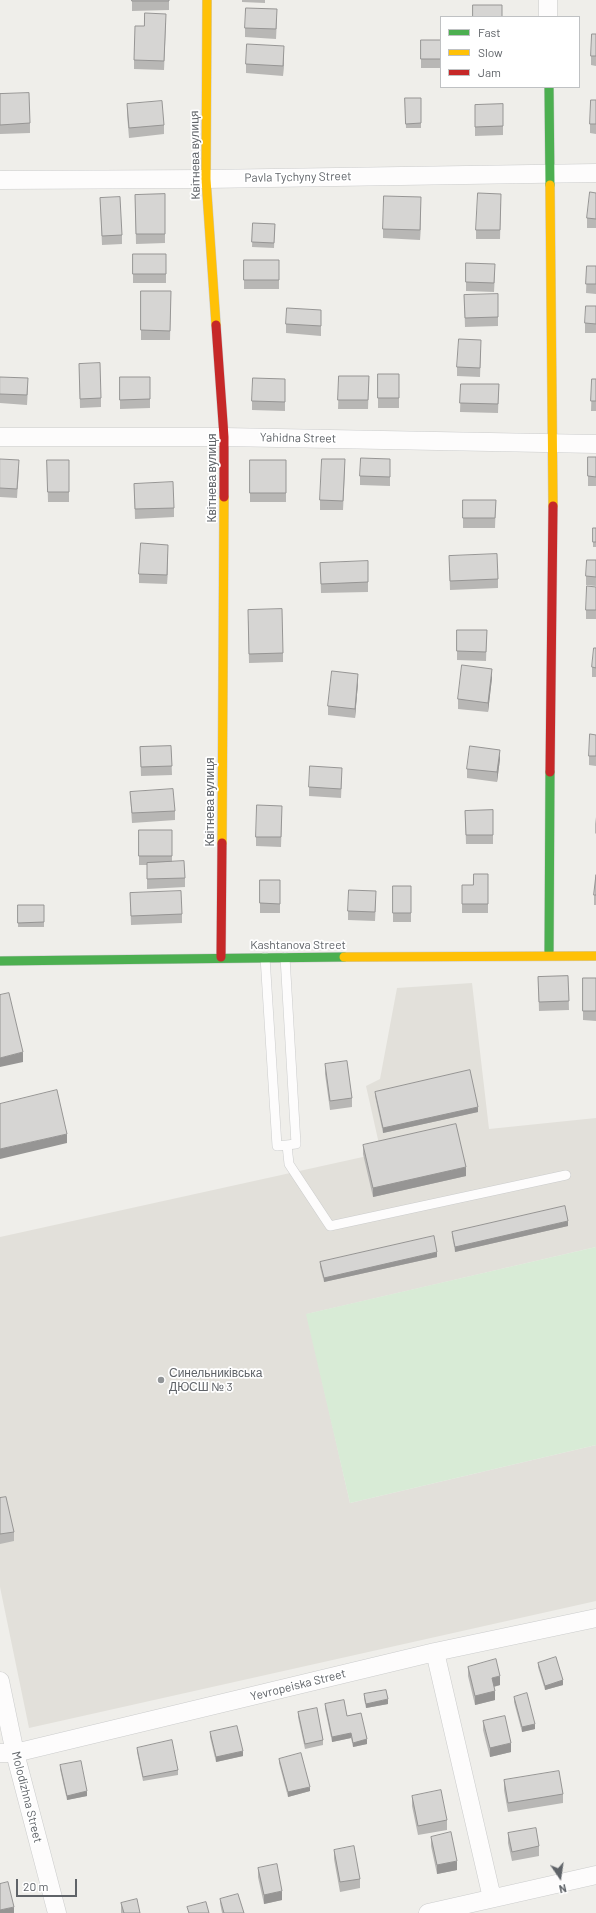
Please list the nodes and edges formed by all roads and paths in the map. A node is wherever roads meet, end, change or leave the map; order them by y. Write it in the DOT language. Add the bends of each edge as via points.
graph roads {
  1 [pos="207,0"];
  2 [pos="548,0"];
  3 [pos="548,16"];
  4 [pos="549,88"];
  5 [pos="550,172"];
  6 [pos="596,172"];
  7 [pos="206,179"];
  8 [pos="0,180"];
  9 [pos="0,437"];
  10 [pos="224,437"];
  11 [pos="553,444"];
  12 [pos="596,444"];
  13 [pos="549,955"];
  14 [pos="596,956"];
  15 [pos="221,957"];
  16 [pos="266,957"];
  17 [pos="285,957"];
  18 [pos="0,961"];
  19 [pos="287,1145"];
  20 [pos="566,1175"];
  21 [pos="596,1618"];
  22 [pos="435,1652"];
  23 [pos="0,1681"];
  24 [pos="0,1740"];
  25 [pos="8,1753"];
  26 [pos="596,1875"];
  27 [pos="492,1898"];
  28 [pos="57,1913"];
  29 [pos="428,1913"];
  1 -- 7 [label="street, Квітнева вулиця"];
  2 -- 3 [label="street"];
  4 -- 5 [label="street"];
  5 -- 6 [label="street, Pavla Tychyny Street"];
  5 -- 7 [label="street, Pavla Tychyny Street"];
  5 -- 11 [label="street"];
  7 -- 8 [label="street, Pavla Tychyny Street"];
  7 -- 10 [label="street, Квітнева вулиця"];
  9 -- 10 [label="street, Yahidna Street"];
  10 -- 11 [label="street, Yahidna Street"];
  10 -- 15 [label="street, Квітнева вулиця"];
  11 -- 12 [label="street, Yahidna Street"];
  11 -- 13 [label="street"];
  13 -- 14 [label="street, Kashtanova Street"];
  13 -- 17 [label="street, Kashtanova Street"];
  15 -- 16 [label="street, Kashtanova Street"];
  15 -- 18 [label="street, Kashtanova Street"];
  16 -- 17 [label="street, Kashtanova Street"];
  16 -- 19 [label="lane" via="277,1146"];
  17 -- 19 [label="lane" via="296,1144"];
  19 -- 20 [label="lane" via="289,1164 330,1226"];
  21 -- 22 [label="street, Yevropeiska Street"];
  22 -- 25 [label="street, Yevropeiska Street"];
  22 -- 27 [label="street"];
  23 -- 25 [label="street, Molodizhna Street"];
  24 -- 25 [label="street"];
  25 -- 28 [label="street, Molodizhna Street"];
  26 -- 27 [label="street"];
  27 -- 29 [label="street"];
}
